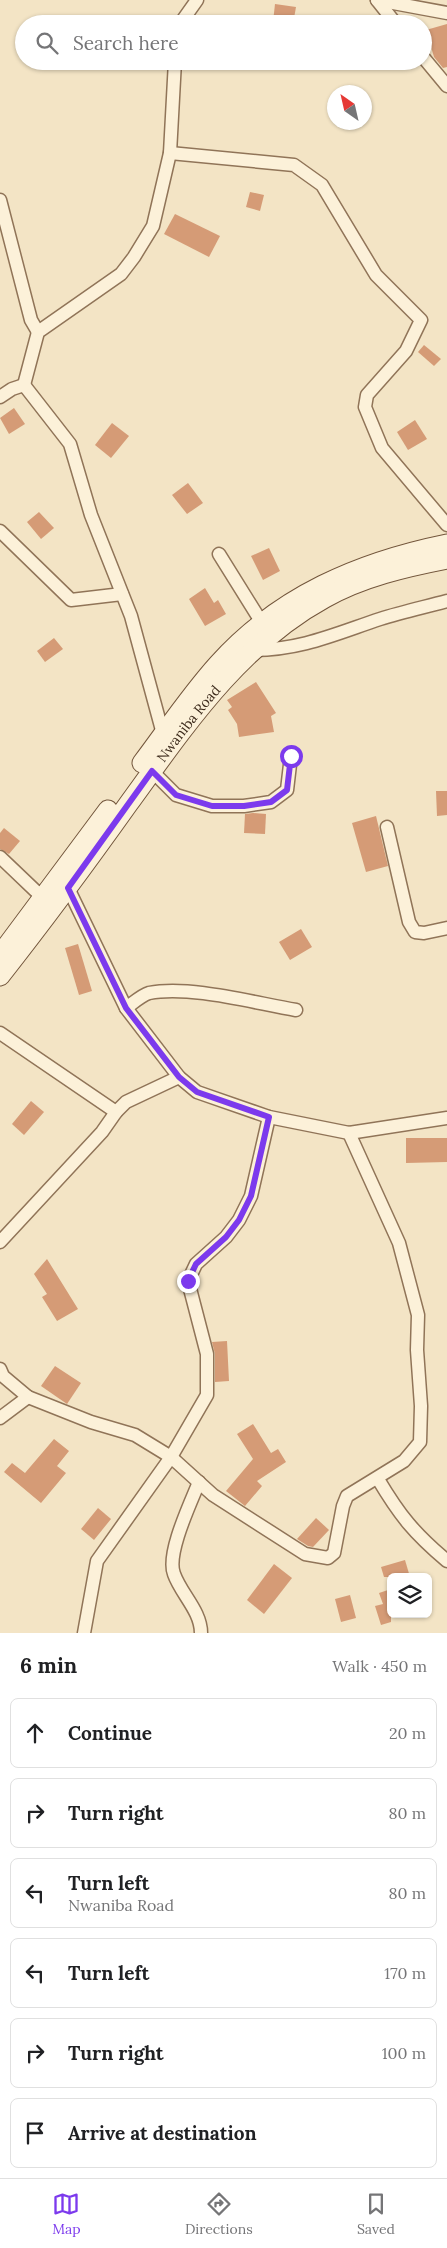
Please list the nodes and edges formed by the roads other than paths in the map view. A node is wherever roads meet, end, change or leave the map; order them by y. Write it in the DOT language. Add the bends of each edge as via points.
graph roads {
  1 [pos="197,0"];
  2 [pos="377,0"];
  3 [pos="447,13"];
  4 [pos="186,15"];
  5 [pos="389,15"];
  6 [pos="432,68"];
  7 [pos="174,70"];
  8 [pos="447,86"];
  9 [pos="170,153"];
  10 [pos="0,200"];
  11 [pos="38,332"];
  12 [pos="24,385"];
  13 [pos="0,396"];
  14 [pos="447,525"];
  15 [pos="0,531"];
  16 [pos="447,544"];
  17 [pos="219,554"];
  18 [pos="447,559"];
  19 [pos="122,594"];
  20 [pos="447,601"];
  21 [pos="262,623"];
  22 [pos="252,650"];
  23 [pos="163,734"];
  24 [pos="291,756"];
  25 [pos="152,771"];
  26 [pos="388,827"];
  27 [pos="0,857"];
  28 [pos="68,888"];
  29 [pos="43,898"];
  30 [pos="447,928"];
  31 [pos="0,955"];
  32 [pos="0,976"];
  33 [pos="126,1008"];
  34 [pos="296,1010"];
  35 [pos="0,1033"];
  36 [pos="179,1077"];
  37 [pos="116,1112"];
  38 [pos="269,1117"];
  39 [pos="447,1118"];
  40 [pos="349,1132"];
  41 [pos="0,1242"];
  42 [pos="0,1369"];
  43 [pos="28,1397"];
  44 [pos="0,1418"];
  45 [pos="171,1457"];
  46 [pos="378,1479"];
  47 [pos="198,1482"];
  48 [pos="447,1561"];
  49 [pos="84,1633"];
  50 [pos="201,1633"];
  1 -- 4 [label="street"];
  2 -- 3 [label="street"];
  2 -- 5 [label="street"];
  6 -- 8 [label="street"];
  7 -- 9 [label="street"];
  9 -- 11 [label="street" via="152,226 134,257 121,274"];
  9 -- 14 [label="street" via="294,165 322,185 376,275 421,320 406,351 367,395 365,408 382,448"];
  10 -- 11 [label="street" via="31,320"];
  11 -- 12 [label="street"];
  12 -- 13 [label="street"];
  12 -- 19 [label="street" via="70,444 91,515"];
  15 -- 19 [label="street" via="71,600"];
  16 -- 21 [label="main road" via="349,572 317,587"];
  17 -- 21 [label="street"];
  18 -- 22 [label="main road, Nwaniba Road" via="352,585 303,611"];
  19 -- 23 [label="street"];
  20 -- 22 [label="street" via="308,644 278,650"];
  21 -- 23 [label="main road" via="218,663"];
  22 -- 25 [label="main road, Nwaniba Road" via="217,686"];
  23 -- 29 [label="main road"];
  24 -- 25 [label="street" via="287,790 271,802 244,806 212,806 176,795"];
  25 -- 28 [label="main road, Nwaniba Road"];
  26 -- 30 [label="street" via="408,922 415,932"];
  27 -- 29 [label="street"];
  28 -- 32 [label="main road, Nwaniba Road"];
  28 -- 33 [label="street"];
  29 -- 31 [label="main road"];
  33 -- 34 [label="street" via="148,994 171,992 218,996"];
  33 -- 36 [label="street"];
  35 -- 37 [label="street"];
  36 -- 37 [label="street" via="126,1102"];
  36 -- 38 [label="street" via="197,1092"];
  37 -- 41 [label="street" via="102,1132"];
  38 -- 40 [label="street"];
  38 -- 45 [label="street" via="251,1196 239,1220 226,1237 196,1264 188,1281 206,1354 207,1395"];
  39 -- 40 [label="street"];
  40 -- 46 [label="street" via="399,1243 418,1315 420,1442 404,1461"];
  42 -- 43 [label="street" via="3,1376"];
  43 -- 44 [label="street"];
  43 -- 45 [label="street" via="135,1435"];
  45 -- 47 [label="street"];
  45 -- 49 [label="street" via="97,1561"];
  46 -- 47 [label="street" via="347,1496 342,1506 334,1553 328,1558 305,1554"];
  46 -- 48 [label="street" via="417,1536"];
  47 -- 50 [label="street" via="176,1541 173,1572 201,1623"];
}
